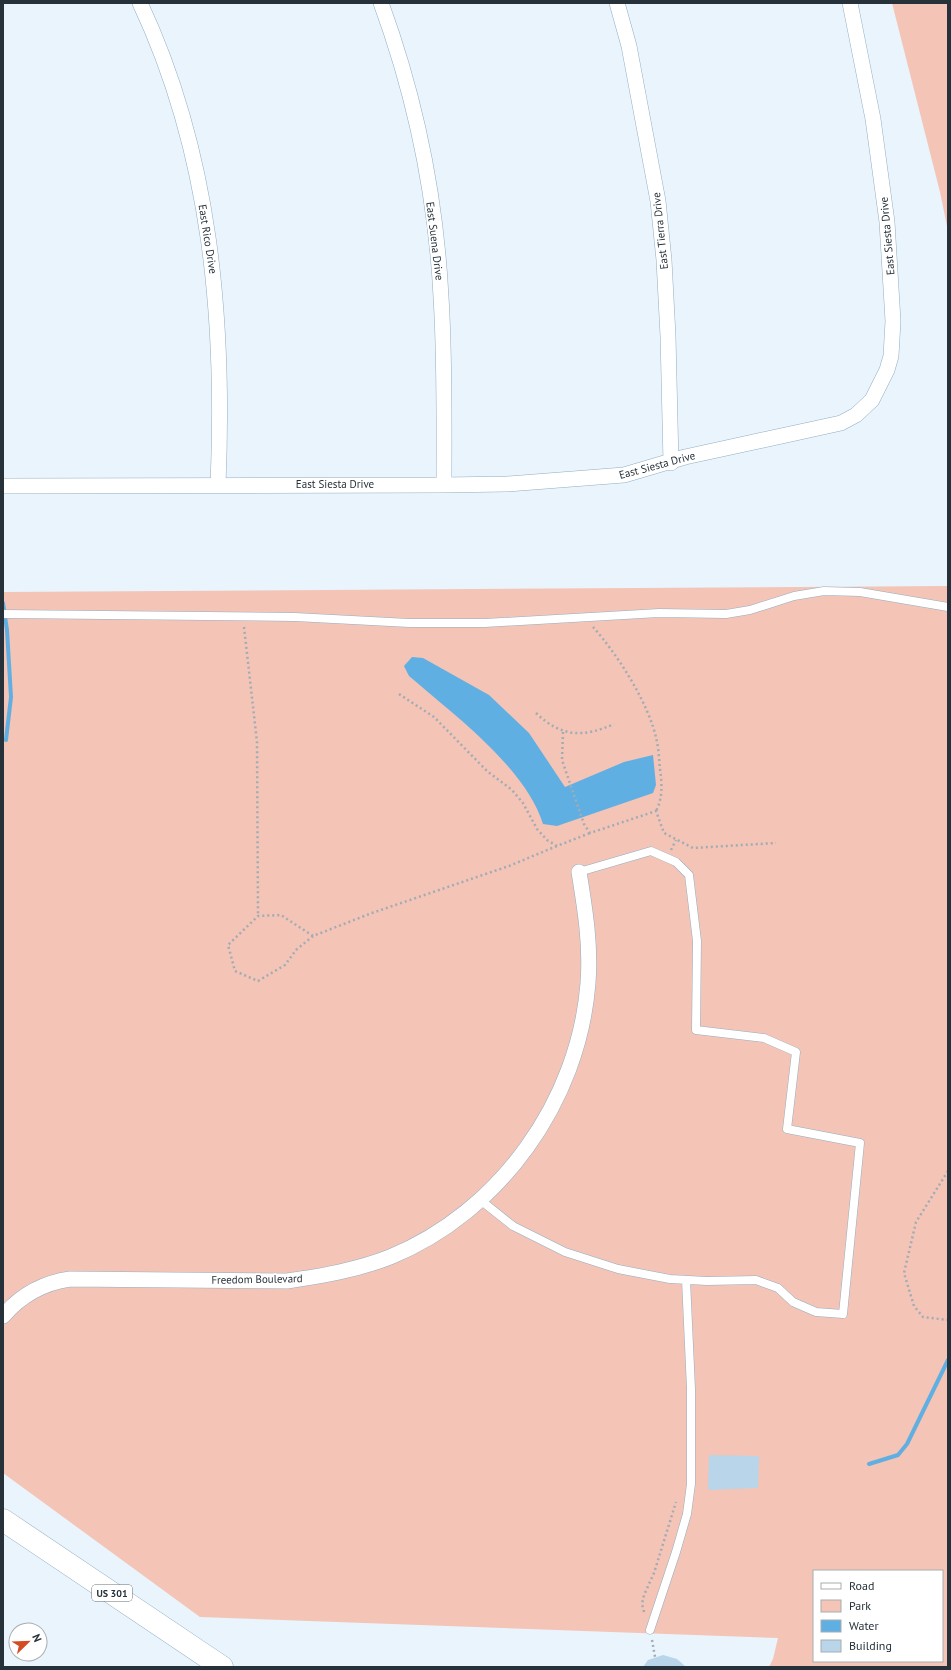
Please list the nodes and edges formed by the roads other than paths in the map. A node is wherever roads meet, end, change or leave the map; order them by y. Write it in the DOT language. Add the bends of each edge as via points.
graph roads {
  1 [pos="140,3"];
  2 [pos="381,3"];
  3 [pos="617,3"];
  4 [pos="850,3"];
  5 [pos="671,463"];
  6 [pos="218,485"];
  7 [pos="444,485"];
  8 [pos="3,486"];
  9 [pos="948,607"];
  10 [pos="7,614"];
  11 [pos="579,872"];
  12 [pos="479,1199"];
  13 [pos="686,1280"];
  14 [pos="3,1316"];
  15 [pos="3,1520"];
  16 [pos="650,1630"];
  17 [pos="222,1667"];
  1 -- 6 [label="street, East Rico Drive" via="181,112 206,222 215,287 218,334"];
  2 -- 7 [label="street, East Suena Drive" via="413,109 425,168 438,259 442,313"];
  3 -- 5 [label="street, East Tierra Drive" via="629,46 658,201 668,336"];
  4 -- 5 [label="street, East Siesta Drive" via="873,119 887,222 892,321 891,356 887,370 872,400 856,415 841,423"];
  5 -- 7 [label="street, East Siesta Drive" via="604,478"];
  6 -- 7 [label="street, East Siesta Drive"];
  6 -- 8 [label="street, East Siesta Drive"];
  9 -- 10 [label="lane" via="860,592 824,591 726,614 659,613 485,623 243,616"];
  11 -- 12 [label="street, Freedom Boulevard" via="589,952 584,1015 576,1046 560,1090 539,1129 519,1159"];
  11 -- 13 [label="lane" via="651,851 676,862 689,875 692,893 697,941 696,1030 764,1038 796,1052 787,1129 860,1142 843,1314 816,1312 793,1302 778,1288 756,1280"];
  12 -- 13 [label="lane" via="514,1226 565,1252 618,1269"];
  12 -- 14 [label="street, Freedom Boulevard" via="442,1228 416,1244 363,1266 318,1277 287,1281 57,1281 29,1292"];
  13 -- 16 [label="lane" via="691,1389 691,1484 687,1514"];
  15 -- 17 [label="highway, US 301"];
}
